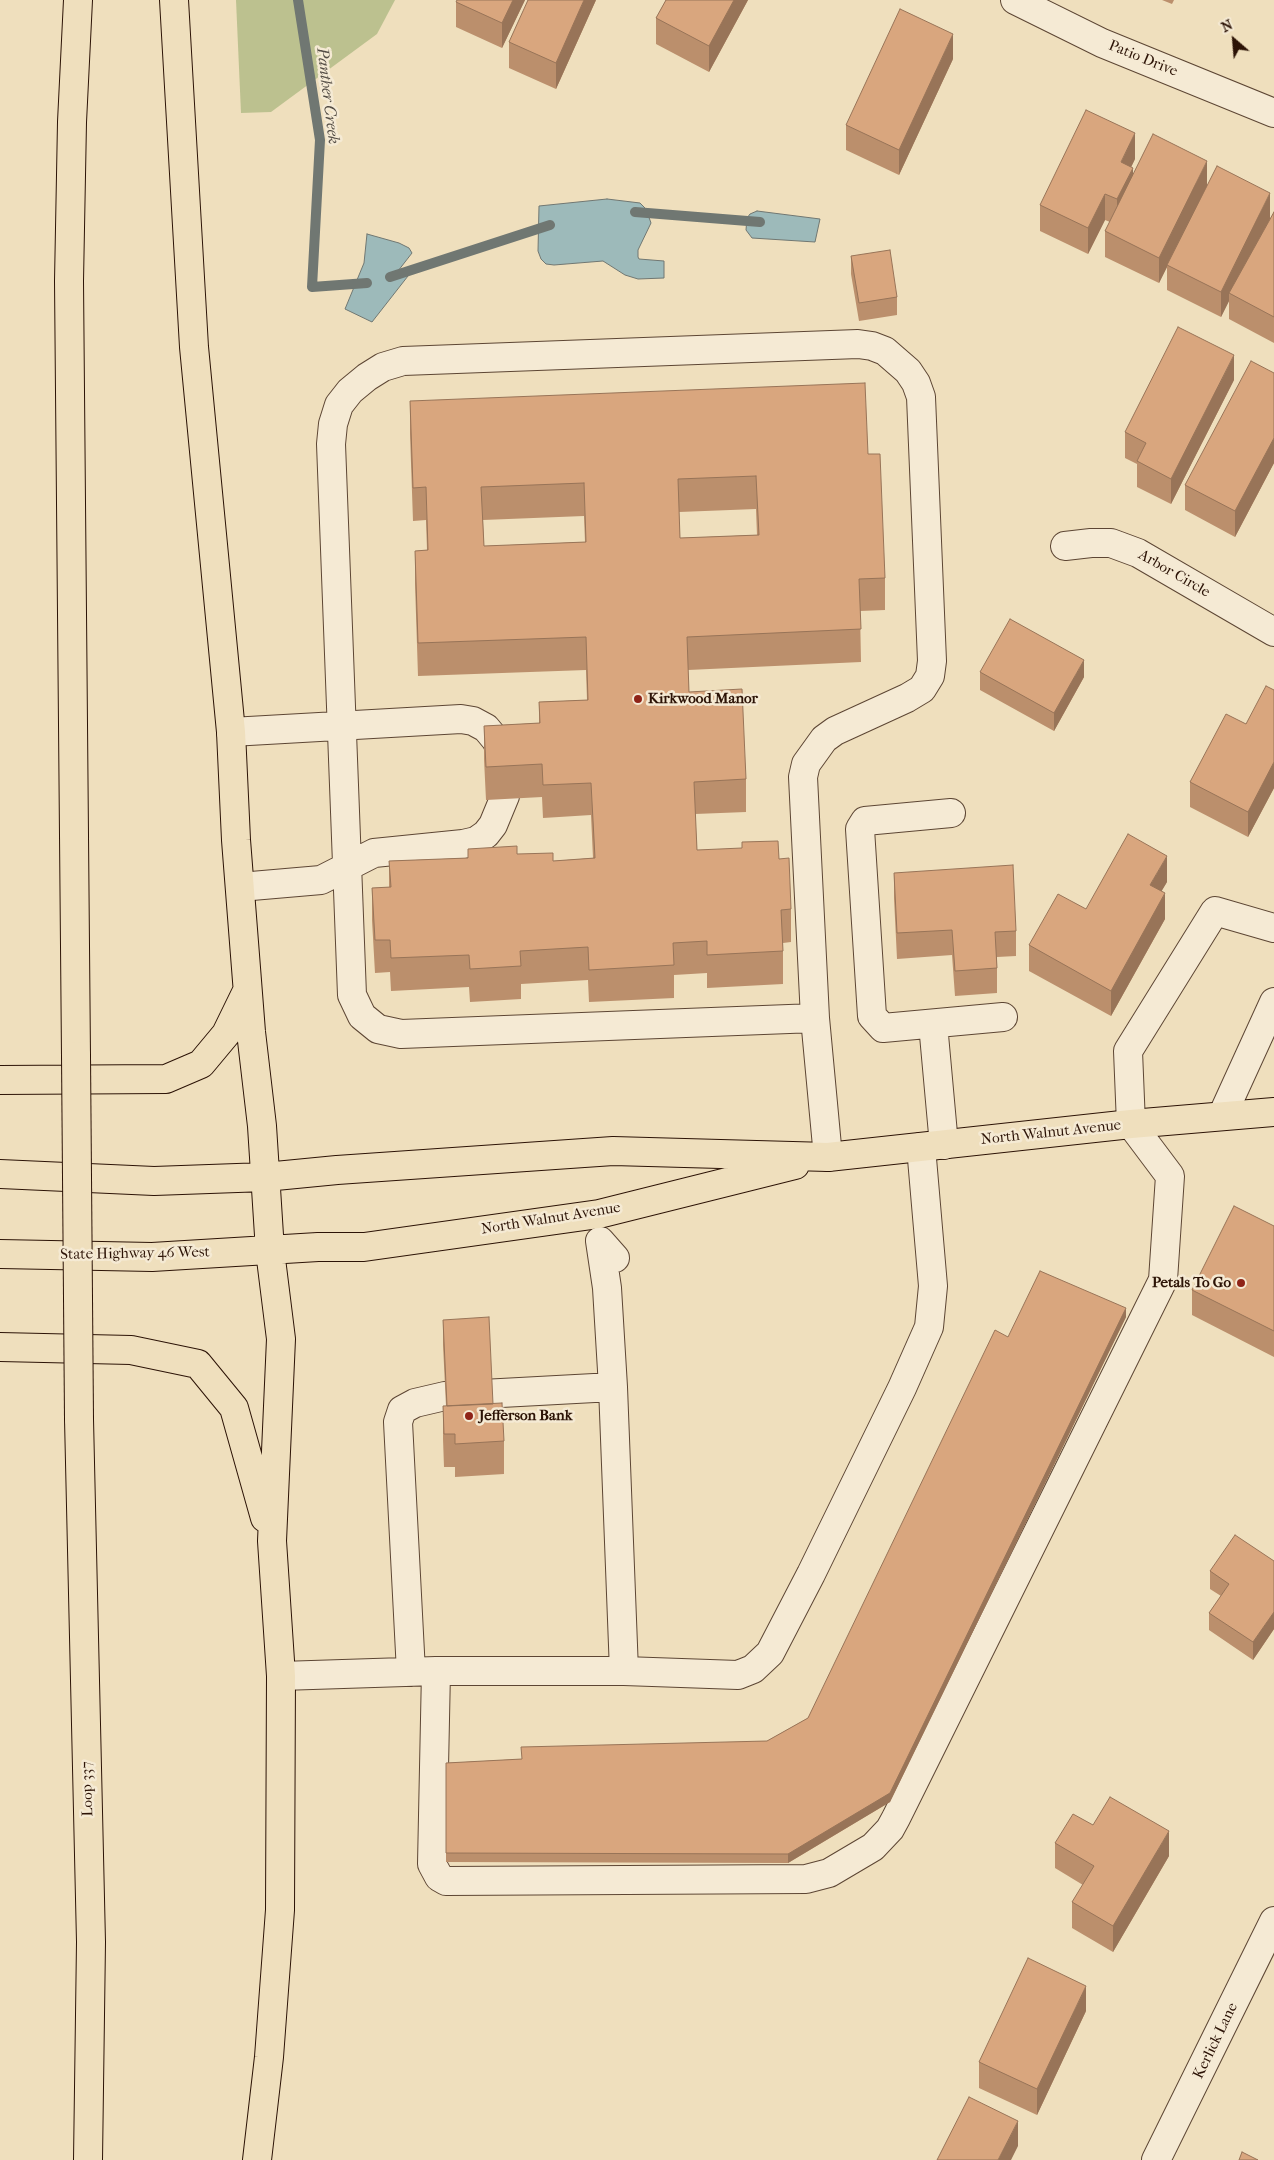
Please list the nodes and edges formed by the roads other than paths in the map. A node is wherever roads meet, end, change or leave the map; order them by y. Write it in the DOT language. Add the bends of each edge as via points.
graph roads {
  1 [pos="78,0"];
  2 [pos="174,0"];
  3 [pos="1015,0"];
  4 [pos="1274,112"];
  5 [pos="1065,546"];
  6 [pos="1274,632"];
  7 [pos="342,727"];
  8 [pos="231,732"];
  9 [pos="952,813"];
  10 [pos="346,866"];
  11 [pos="240,887"];
  12 [pos="1274,928"];
  13 [pos="248,990"];
  14 [pos="1274,1002"];
  15 [pos="1003,1017"];
  16 [pos="816,1018"];
  17 [pos="933,1024"];
  18 [pos="0,1080"];
  19 [pos="1274,1112"];
  20 [pos="1222,1116"];
  21 [pos="1131,1124"];
  22 [pos="932,1146"];
  23 [pos="828,1157"];
  24 [pos="0,1174"];
  25 [pos="265,1177"];
  26 [pos="270,1251"];
  27 [pos="0,1254"];
  28 [pos="615,1258"];
  29 [pos="0,1346"];
  30 [pos="613,1388"];
  31 [pos="272,1541"];
  32 [pos="423,1672"];
  33 [pos="624,1672"];
  34 [pos="281,1676"];
  35 [pos="1274,1921"];
  36 [pos="88,2160"];
  37 [pos="257,2160"];
  38 [pos="1156,2160"];
  1 -- 36 [label="main road, Loop 337, bridge" via="72,122 70,281 79,1418 91,1942"];
  2 -- 8 [label="main road" via="194,347"];
  3 -- 4 [label="street, Patio Drive" via="1102,43"];
  5 -- 6 [label="street, Arbor Circle" via="1111,544 1138,553"];
  7 -- 8 [label="street"];
  7 -- 10 [label="street"];
  7 -- 10 [label="street" via="461,718 473,721 486,728 496,740 502,752 506,784 505,796 493,825 476,841 379,852"];
  7 -- 16 [label="street" via="331,444 339,406 350,391 367,377 383,367 403,361 858,344 885,351 908,371 921,397 932,661 930,676 922,688 835,730 824,739 806,764 802,793"];
  8 -- 11 [label="main road"];
  9 -- 17 [label="street" via="865,821 860,829 872,1016 883,1028"];
  10 -- 11 [label="street" via="321,880"];
  10 -- 16 [label="street" via="352,995 355,1006 378,1030 389,1033"];
  11 -- 13 [label="main road"];
  12 -- 21 [label="street" via="1215,911 1128,1052"];
  13 -- 18 [label="main road" via="226,1034 201,1064 166,1079"];
  13 -- 25 [label="main road"];
  14 -- 20 [label="street"];
  15 -- 17 [label="street"];
  16 -- 23 [label="street"];
  17 -- 22 [label="street"];
  19 -- 20 [label="main road, North Walnut Avenue"];
  20 -- 21 [label="main road, North Walnut Avenue"];
  21 -- 22 [label="main road, North Walnut Avenue"];
  21 -- 32 [label="street" via="1170,1176 1162,1280 896,1818 874,1847 829,1873 806,1879 446,1881 439,1878 432,1864"];
  22 -- 23 [label="main road, North Walnut Avenue"];
  22 -- 33 [label="street" via="933,1286 929,1327 770,1653 753,1669 738,1675"];
  23 -- 25 [label="main road, North Walnut Avenue" via="613,1151"];
  23 -- 26 [label="main road, North Walnut Avenue" via="598,1214 364,1247"];
  24 -- 25 [label="main road" via="154,1181"];
  25 -- 26 [label="main road"];
  26 -- 27 [label="main road, State Highway 46 West" via="152,1257"];
  26 -- 31 [label="main road" via="281,1340"];
  28 -- 30 [label="street" via="600,1241 607,1288"];
  29 -- 31 [label="main road" via="131,1350 198,1364 234,1408"];
  30 -- 32 [label="street" via="446,1396 415,1403 402,1410 398,1422"];
  30 -- 33 [label="street"];
  31 -- 34 [label="main road"];
  32 -- 33 [label="street"];
  32 -- 34 [label="street"];
  34 -- 37 [label="main road" via="280,1910 269,2057"];
  35 -- 38 [label="street, Kerlick Lane"];
}
